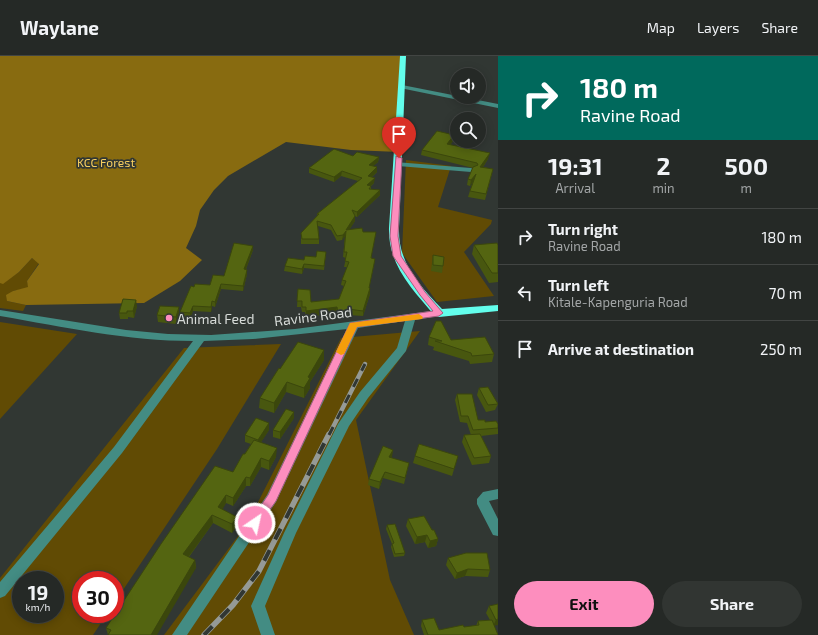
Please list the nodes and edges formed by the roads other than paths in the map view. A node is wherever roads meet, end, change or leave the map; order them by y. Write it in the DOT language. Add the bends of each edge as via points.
graph roads {
  1 [pos="403,56"];
  2 [pos="402,88"];
  3 [pos="498,106"];
  4 [pos="398,164"];
  5 [pos="471,170"];
  6 [pos="498,308"];
  7 [pos="0,313"];
  8 [pos="439,313"];
  9 [pos="411,318"];
  10 [pos="354,325"];
  11 [pos="201,338"];
  12 [pos="498,494"];
  13 [pos="498,531"];
  14 [pos="0,592"];
  15 [pos="179,635"];
  16 [pos="268,635"];
  1 -- 2 [label="highway"];
  2 -- 3 [label="street"];
  2 -- 4 [label="highway"];
  4 -- 5 [label="street"];
  4 -- 8 [label="highway" via="394,236 397,256 422,294"];
  6 -- 8 [label="highway"];
  7 -- 11 [label="street, Ravine Road" via="126,333 167,338"];
  8 -- 9 [label="street, Ravine Road"];
  9 -- 10 [label="street, Ravine Road"];
  9 -- 16 [label="street" via="402,349 344,424 290,533 258,606"];
  10 -- 11 [label="street, Ravine Road" via="269,336"];
  10 -- 15 [label="street" via="272,498"];
  11 -- 14 [label="street" via="118,450"];
  12 -- 13 [label="street" via="487,496 482,504"];
}
